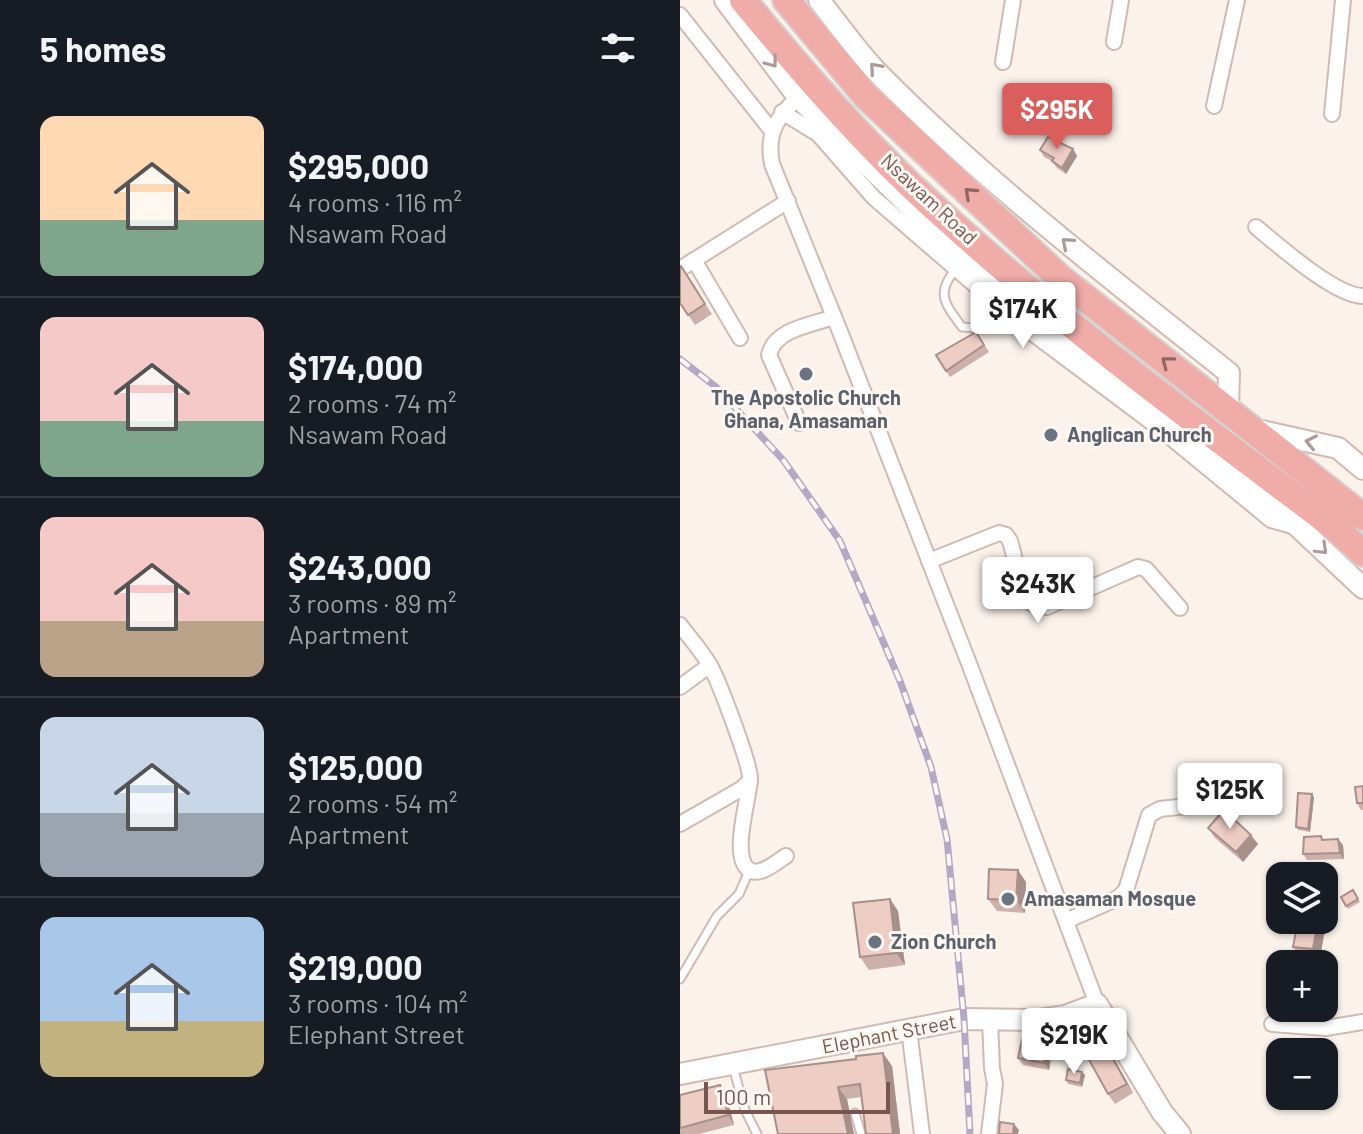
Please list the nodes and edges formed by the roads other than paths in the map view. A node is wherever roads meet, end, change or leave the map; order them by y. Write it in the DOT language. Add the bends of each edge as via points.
graph roads {
  1 [pos="725,0"];
  2 [pos="743,0"];
  3 [pos="786,0"];
  4 [pos="819,0"];
  5 [pos="1013,0"];
  6 [pos="1121,0"];
  7 [pos="1237,0"];
  8 [pos="1343,0"];
  9 [pos="680,15"];
  10 [pos="1114,42"];
  11 [pos="1003,62"];
  12 [pos="805,90"];
  13 [pos="1214,106"];
  14 [pos="782,112"];
  15 [pos="1332,114"];
  16 [pos="772,131"];
  17 [pos="788,201"];
  18 [pos="1256,227"];
  19 [pos="694,260"];
  20 [pos="680,269"];
  21 [pos="956,269"];
  22 [pos="1363,296"];
  23 [pos="1004,310"];
  24 [pos="834,317"];
  25 [pos="740,338"];
  26 [pos="1228,411"];
  27 [pos="799,423"];
  28 [pos="1253,429"];
  29 [pos="1363,469"];
  30 [pos="1363,517"];
  31 [pos="1299,528"];
  32 [pos="1363,553"];
  33 [pos="929,561"];
  34 [pos="1363,588"];
  35 [pos="1180,608"];
  36 [pos="680,625"];
  37 [pos="710,665"];
  38 [pos="680,687"];
  39 [pos="750,781"];
  40 [pos="1206,804"];
  41 [pos="680,824"];
  42 [pos="786,856"];
  43 [pos="749,870"];
  44 [pos="1066,921"];
  45 [pos="680,979"];
  46 [pos="1097,1004"];
  47 [pos="990,1020"];
  48 [pos="1363,1022"];
  49 [pos="1272,1024"];
  50 [pos="909,1029"];
  51 [pos="732,1065"];
  52 [pos="680,1074"];
  53 [pos="855,1113"];
  54 [pos="757,1134"];
  55 [pos="861,1134"];
  56 [pos="922,1134"];
  57 [pos="989,1134"];
  58 [pos="1180,1134"];
  1 -- 12 [label="main road, one-way"];
  2 -- 12 [label="highway, Nsawam Road"];
  26 -- 3 [label="highway, Nsawam Road, one-way" via="1060,278 866,96"];
  26 -- 4 [label="main road, one-way" via="1229,373 969,158 879,74"];
  5 -- 11 [label="street"];
  6 -- 10 [label="street"];
  7 -- 13 [label="street"];
  8 -- 15 [label="street"];
  9 -- 16 [label="street"];
  12 -- 14 [label="street"];
  12 -- 31 [label="main road" via="970,265"];
  12 -- 32 [label="highway, Nsawam Road" via="1045,304"];
  14 -- 16 [label="street"];
  14 -- 21 [label="street" via="818,134 874,198"];
  16 -- 17 [label="street" via="772,164"];
  17 -- 19 [label="street"];
  17 -- 24 [label="street"];
  18 -- 22 [label="street" via="1307,268 1344,291"];
  19 -- 20 [label="street"];
  19 -- 25 [label="street"];
  21 -- 23 [label="street"];
  21 -- 23 [label="lane" via="944,296 962,327 976,328"];
  23 -- 31 [label="street" via="1271,520"];
  24 -- 27 [label="street" via="779,336 772,345 769,355"];
  24 -- 33 [label="street"];
  26 -- 28 [label="highway, Nsawam Road"];
  29 -- 28 [label="main road, one-way" via="1338,448"];
  28 -- 30 [label="highway, Nsawam Road"];
  31 -- 34 [label="main road, one-way"];
  33 -- 35 [label="street" via="999,533 1010,541 1025,593 1036,606 1047,607 1138,567 1146,569"];
  33 -- 44 [label="street"];
  36 -- 37 [label="street"];
  37 -- 38 [label="street"];
  37 -- 39 [label="street"];
  39 -- 41 [label="street"];
  39 -- 43 [label="street" via="740,854"];
  40 -- 44 [label="street" via="1149,815 1126,890"];
  42 -- 43 [label="street" via="762,870"];
  43 -- 45 [label="lane" via="739,894 717,916"];
  44 -- 46 [label="street"];
  46 -- 47 [label="main road, Elephant Street" via="1052,1018"];
  46 -- 58 [label="main road"];
  47 -- 50 [label="main road, Elephant Street"];
  47 -- 57 [label="street" via="995,1084"];
  48 -- 49 [label="street" via="1326,1028"];
  50 -- 51 [label="main road, Elephant Street"];
  50 -- 56 [label="street"];
  51 -- 52 [label="main road, Elephant Street"];
  51 -- 54 [label="lane"];
  53 -- 55 [label="lane"];
}
